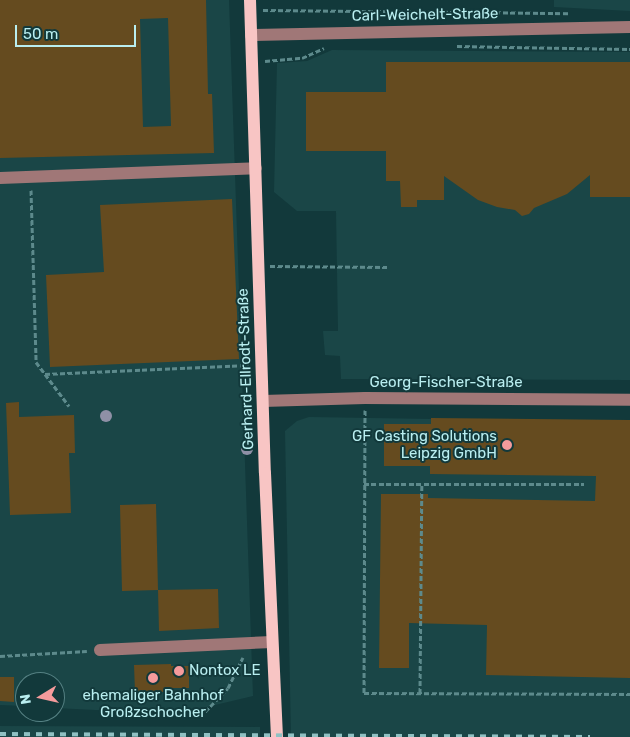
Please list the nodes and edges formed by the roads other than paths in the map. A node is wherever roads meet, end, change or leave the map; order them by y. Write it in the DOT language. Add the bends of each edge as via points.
graph roads {
  1 [pos="250,5"];
  2 [pos="630,27"];
  3 [pos="251,35"];
  4 [pos="256,168"];
  5 [pos="0,178"];
  6 [pos="630,400"];
  7 [pos="263,401"];
  8 [pos="272,642"];
  9 [pos="100,650"];
  10 [pos="277,737"];
  1 -- 3 [label="main road, Gerhard-Ellrodt-Straße"];
  2 -- 3 [label="street, Carl-Weichelt-Straße"];
  3 -- 4 [label="main road, Gerhard-Ellrodt-Straße"];
  4 -- 5 [label="street"];
  4 -- 7 [label="main road, Gerhard-Ellrodt-Straße"];
  6 -- 7 [label="street, Georg-Fischer-Straße" via="365,398"];
  7 -- 8 [label="main road, Gerhard-Ellrodt-Straße"];
  8 -- 9 [label="street"];
  8 -- 10 [label="main road, Gerhard-Ellrodt-Straße"];
}
